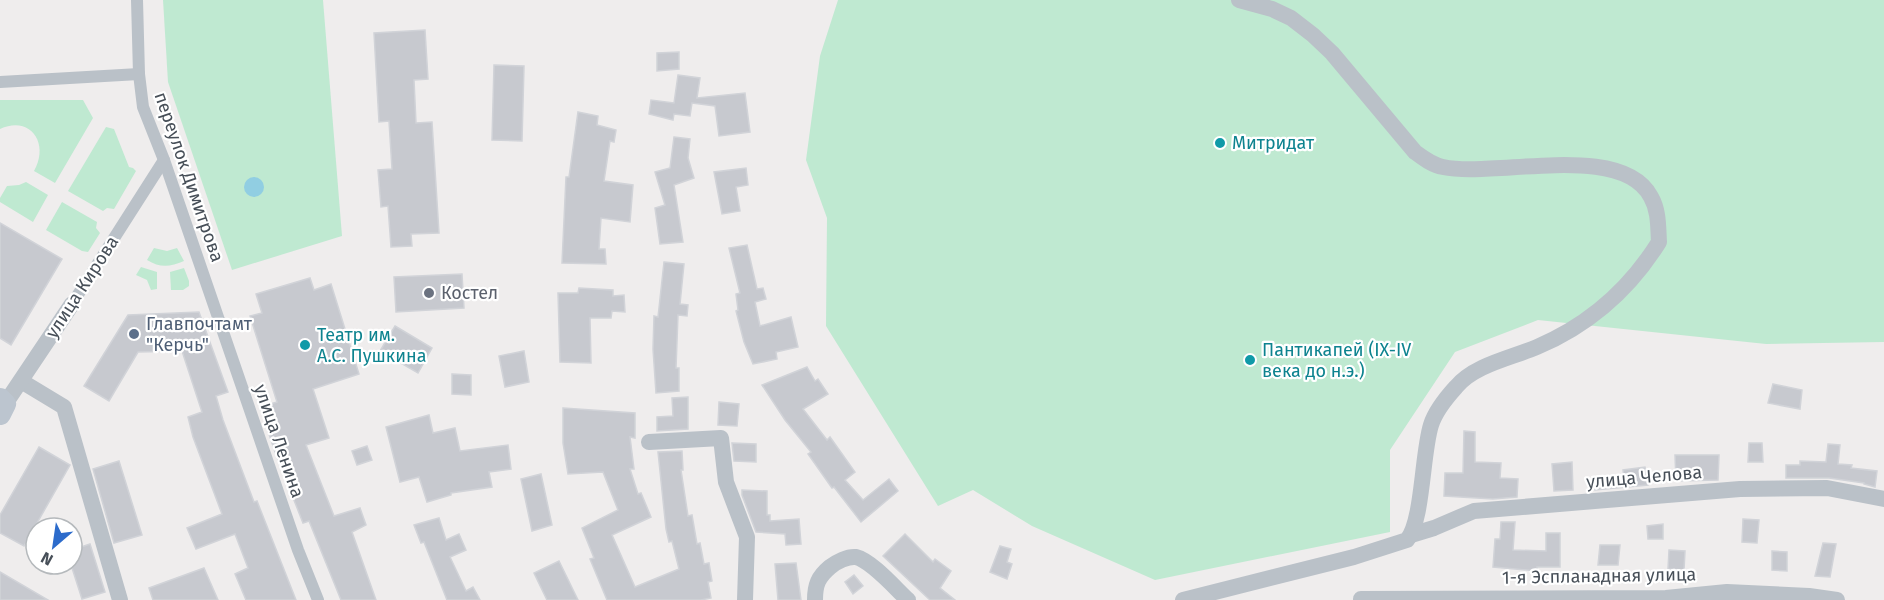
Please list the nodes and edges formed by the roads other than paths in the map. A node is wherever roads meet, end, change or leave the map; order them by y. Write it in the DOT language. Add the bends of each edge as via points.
graph roads {
  1 [pos="137,0"];
  2 [pos="1239,0"];
  3 [pos="139,74"];
  4 [pos="0,82"];
  5 [pos="164,160"];
  6 [pos="209,292"];
  7 [pos="72,304"];
  8 [pos="21,381"];
  9 [pos="2,406"];
  10 [pos="649,442"];
  11 [pos="1884,499"];
  12 [pos="1411,535"];
  13 [pos="815,592"];
  14 [pos="1361,598"];
  15 [pos="120,600"];
  16 [pos="318,600"];
  17 [pos="745,600"];
  18 [pos="908,600"];
  19 [pos="1183,600"];
  20 [pos="1837,600"];
  1 -- 3 [label="street, переулок Димитрова"];
  2 -- 12 [label="street" via="1272,9 1313,35 1428,162 1467,169 1575,165 1610,168 1638,183 1651,195 1656,210 1659,242 1594,316 1538,347 1475,372 1458,384 1431,424"];
  3 -- 4 [label="street"];
  3 -- 5 [label="street, переулок Димитрова" via="143,107"];
  5 -- 6 [label="street, переулок Димитрова"];
  5 -- 7 [label="street, улица Кирова"];
  6 -- 16 [label="street, улица Ленина"];
  7 -- 8 [label="street, улица Кирова"];
  8 -- 9 [label="street, улица Кирова"];
  8 -- 15 [label="street" via="64,407"];
  10 -- 17 [label="street" via="721,438 726,482 747,537"];
  11 -- 12 [label="street, улица Челова" via="1827,488 1728,490 1474,511"];
  12 -- 19 [label="street, улица Челова" via="1397,545"];
  13 -- 18 [label="street" via="833,564 855,557 870,565"];
  14 -- 20 [label="street, 1-я Эспланадная улица" via="1666,598 1727,592"];
}
